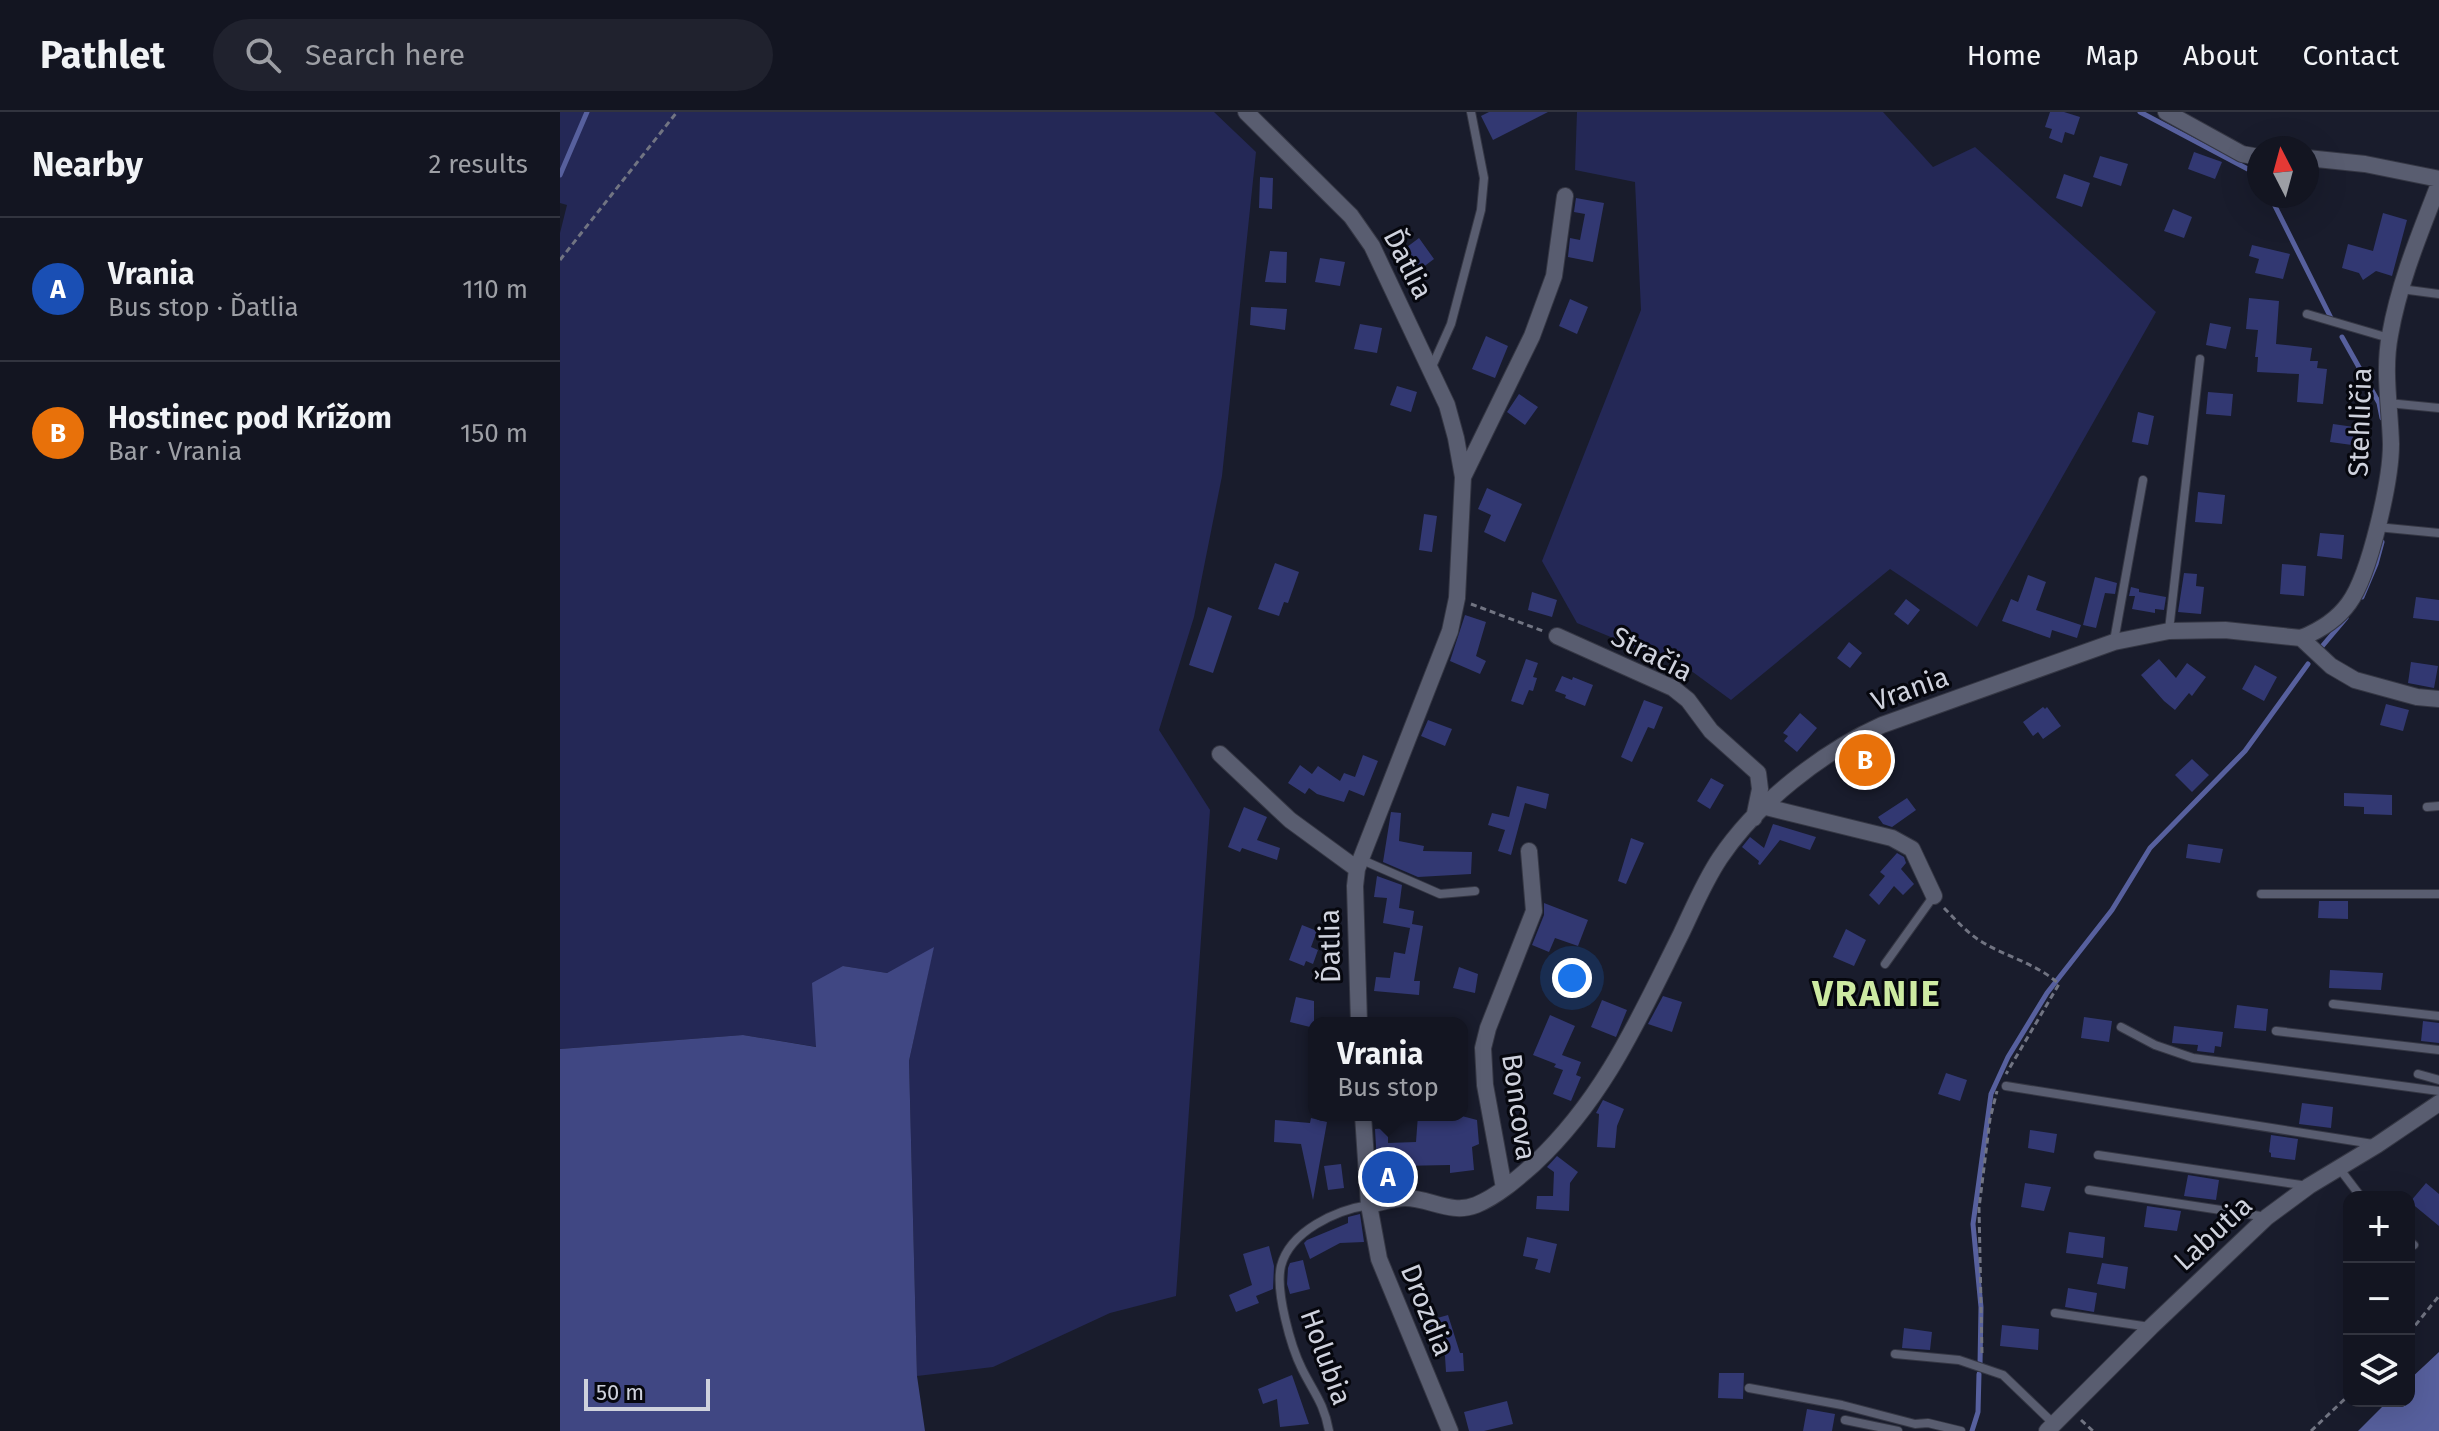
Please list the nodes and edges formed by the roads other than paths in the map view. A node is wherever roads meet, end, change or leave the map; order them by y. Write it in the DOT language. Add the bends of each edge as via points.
graph roads {
  1 [pos="1246,112"];
  2 [pos="1471,112"];
  3 [pos="2166,112"];
  4 [pos="2247,155"];
  5 [pos="2319,159"];
  6 [pos="2439,181"];
  7 [pos="1565,196"];
  8 [pos="2401,289"];
  9 [pos="2439,294"];
  10 [pos="2307,314"];
  11 [pos="2389,338"];
  12 [pos="2200,359"];
  13 [pos="1431,370"];
  14 [pos="2387,403"];
  15 [pos="2439,408"];
  16 [pos="1463,477"];
  17 [pos="2143,480"];
  18 [pos="2376,527"];
  19 [pos="2439,533"];
  20 [pos="2169,631"];
  21 [pos="1557,636"];
  22 [pos="2301,638"];
  23 [pos="2114,642"];
  24 [pos="2439,699"];
  25 [pos="1220,754"];
  26 [pos="2439,806"];
  27 [pos="2427,807"];
  28 [pos="1760,812"];
  29 [pos="1529,851"];
  30 [pos="1358,863"];
  31 [pos="1475,891"];
  32 [pos="2261,894"];
  33 [pos="2439,894"];
  34 [pos="1934,896"];
  35 [pos="1885,964"];
  36 [pos="2333,1004"];
  37 [pos="2439,1016"];
  38 [pos="1359,1017"];
  39 [pos="2121,1027"];
  40 [pos="2276,1031"];
  41 [pos="2439,1050"];
  42 [pos="2418,1074"];
  43 [pos="2439,1080"];
  44 [pos="2002,1087"];
  45 [pos="2439,1091"];
  46 [pos="2439,1103"];
  47 [pos="1363,1121"];
  48 [pos="2377,1145"];
  49 [pos="2098,1155"];
  50 [pos="2339,1168"];
  51 [pos="2309,1186"];
  52 [pos="1504,1188"];
  53 [pos="2089,1190"];
  54 [pos="2356,1191"];
  55 [pos="1369,1205"];
  56 [pos="2267,1217"];
  57 [pos="2055,1313"];
  58 [pos="2151,1327"];
  59 [pos="1895,1354"];
  60 [pos="1749,1388"];
  61 [pos="1845,1420"];
  62 [pos="2051,1427"];
  63 [pos="1329,1431"];
  64 [pos="1450,1431"];
  65 [pos="1898,1431"];
  66 [pos="1961,1431"];
  1 -- 13 [label="street, Ďatlia" via="1351,216 1372,246"];
  2 -- 13 [label="lane" via="1484,178 1481,210 1451,324"];
  3 -- 4 [label="street"];
  5 -- 6 [label="street"];
  6 -- 8 [label="street, Stehličia"];
  7 -- 16 [label="street, Ďatlia" via="1554,276 1532,336"];
  8 -- 9 [label="lane"];
  8 -- 11 [label="street, Stehličia"];
  10 -- 11 [label="lane"];
  11 -- 14 [label="street, Stehličia"];
  12 -- 20 [label="lane"];
  13 -- 16 [label="street, Ďatlia" via="1447,405"];
  14 -- 15 [label="lane"];
  14 -- 18 [label="street, Stehličia" via="2390,452"];
  16 -- 30 [label="street, Ďatlia" via="1457,598 1450,631"];
  17 -- 23 [label="lane"];
  18 -- 19 [label="lane"];
  18 -- 22 [label="street, Stehličia" via="2360,584 2349,603 2330,623"];
  20 -- 22 [label="street, Vrania"];
  20 -- 23 [label="street, Vrania"];
  21 -- 28 [label="street, Stračia" via="1673,688 1688,700 1711,731 1758,773"];
  22 -- 24 [label="street" via="2355,680"];
  23 -- 28 [label="street, Vrania" via="1852,739 1811,765"];
  25 -- 30 [label="street, Ďatlia" via="1290,820"];
  26 -- 27 [label="lane"];
  28 -- 34 [label="street" via="1892,838 1912,849"];
  28 -- 52 [label="street, Vrania" via="1718,861 1601,1086 1570,1128"];
  29 -- 52 [label="street, Boncova" via="1534,911 1483,1048"];
  30 -- 31 [label="lane" via="1440,894"];
  30 -- 38 [label="street, Ďatlia"];
  32 -- 33 [label="lane"];
  34 -- 35 [label="lane"];
  36 -- 37 [label="lane"];
  39 -- 45 [label="lane" via="2193,1058"];
  40 -- 41 [label="lane"];
  42 -- 43 [label="lane"];
  44 -- 48 [label="lane"];
  46 -- 48 [label="street, Labutia"];
  47 -- 55 [label="street"];
  48 -- 50 [label="street, Labutia"];
  49 -- 51 [label="lane"];
  50 -- 51 [label="street, Labutia"];
  50 -- 54 [label="lane"];
  51 -- 56 [label="street, Labutia"];
  52 -- 55 [label="street, Vrania" via="1465,1209 1405,1198"];
  53 -- 56 [label="lane"];
  55 -- 63 [label="lane, Holubia" via="1345,1210 1305,1233 1281,1264 1285,1315 1295,1352 1319,1396"];
  55 -- 64 [label="street, Drozdia" via="1389,1289"];
  56 -- 58 [label="street, Labutia"];
  57 -- 58 [label="lane"];
  58 -- 62 [label="street, Labutia"];
  59 -- 62 [label="lane" via="1959,1360 2003,1375"];
  60 -- 66 [label="lane"];
  61 -- 65 [label="lane"];
}
